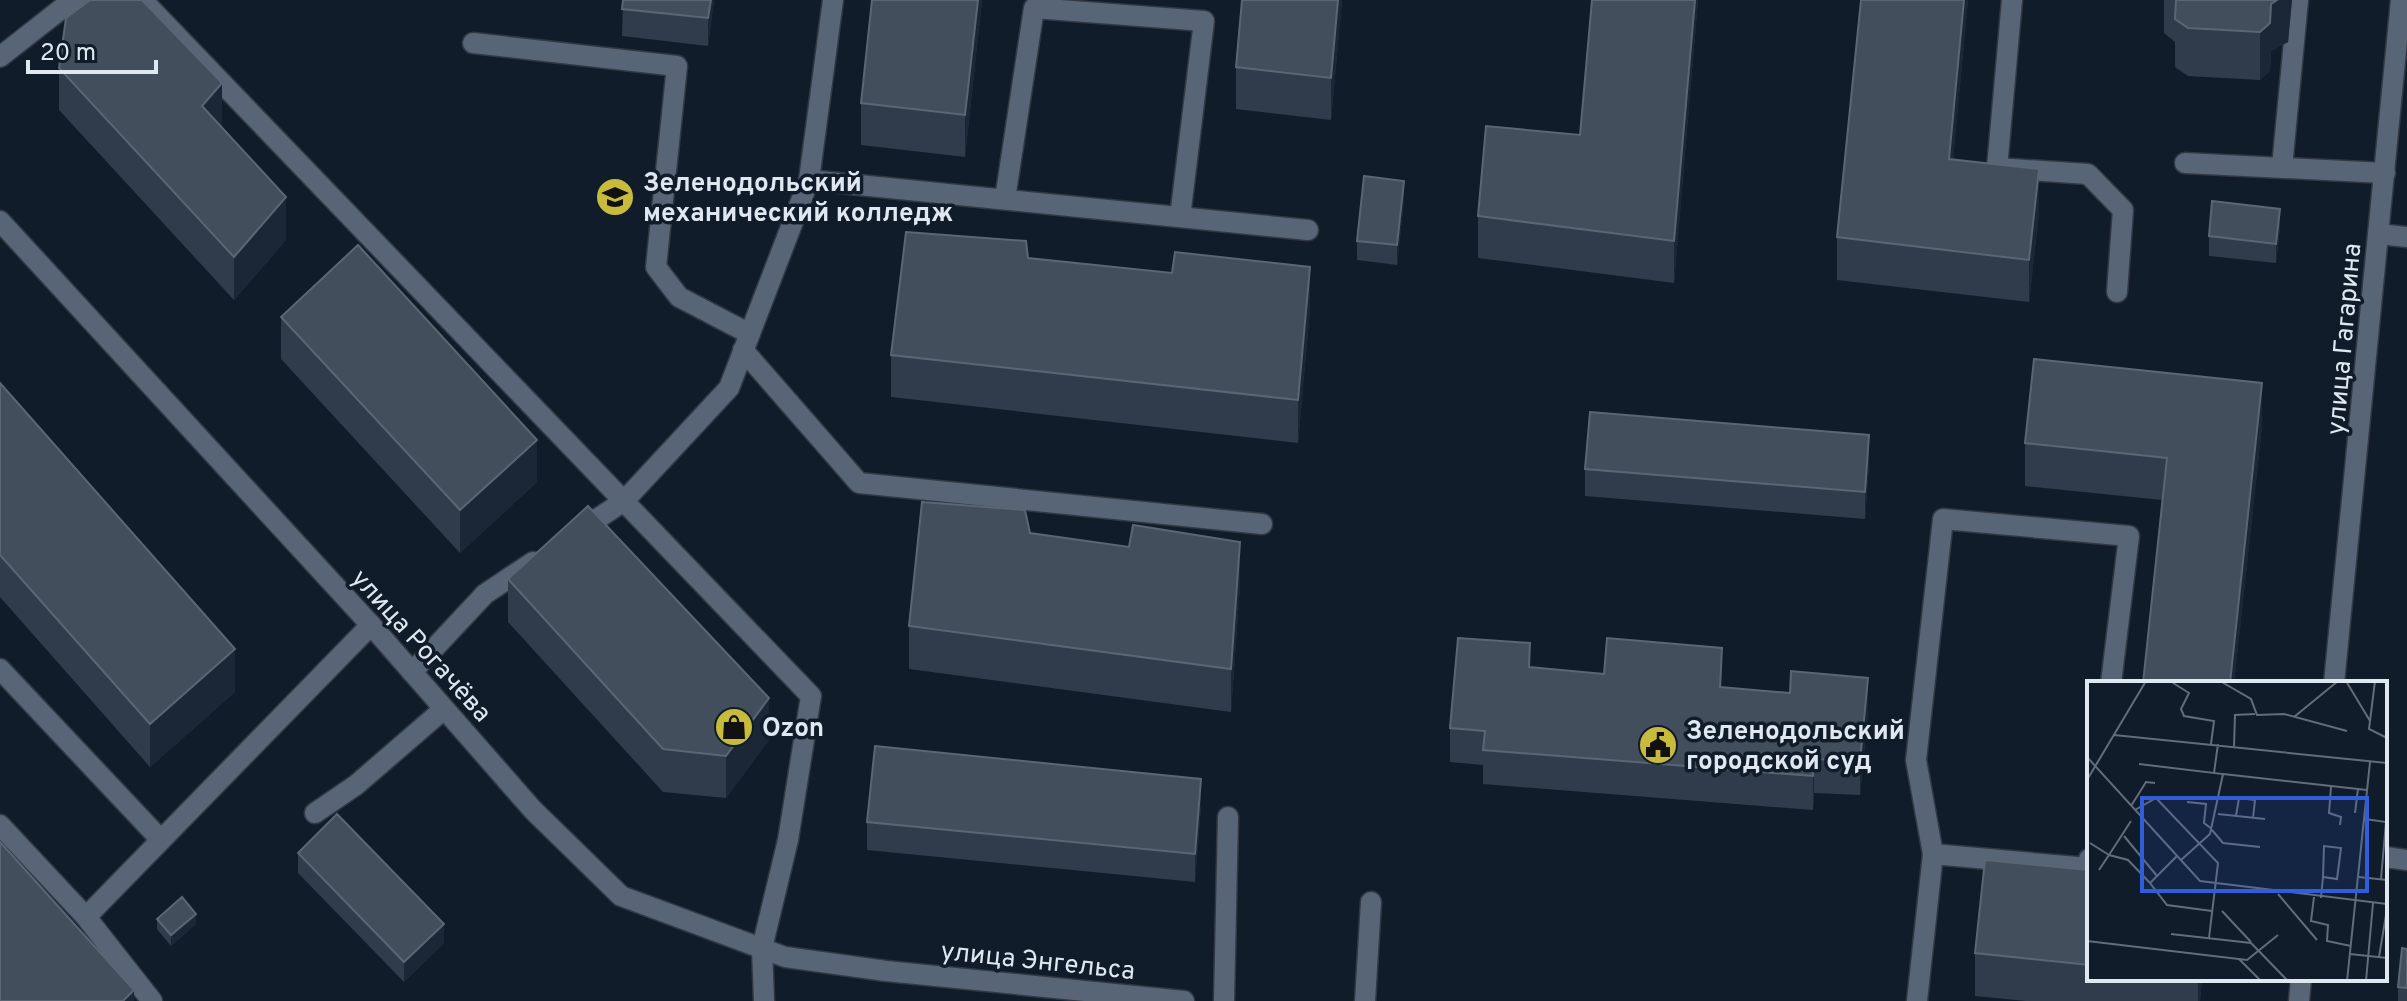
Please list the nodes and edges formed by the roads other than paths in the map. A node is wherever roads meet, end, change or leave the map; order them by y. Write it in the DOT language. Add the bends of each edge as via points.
graph roads {
  1 [pos="833,0"];
  2 [pos="2012,0"];
  3 [pos="2298,0"];
  4 [pos="2401,0"];
  5 [pos="2407,1"];
  6 [pos="1181,10"];
  7 [pos="473,43"];
  8 [pos="0,57"];
  9 [pos="2185,163"];
  10 [pos="2282,167"];
  11 [pos="2385,173"];
  12 [pos="809,180"];
  13 [pos="1005,199"];
  14 [pos="1180,217"];
  15 [pos="0,221"];
  16 [pos="1308,230"];
  17 [pos="2379,234"];
  18 [pos="2407,237"];
  19 [pos="2117,292"];
  20 [pos="746,342"];
  21 [pos="624,501"];
  22 [pos="1262,524"];
  23 [pos="371,625"];
  24 [pos="0,669"];
  25 [pos="412,672"];
  26 [pos="2111,681"];
  27 [pos="2334,681"];
  28 [pos="444,709"];
  29 [pos="315,813"];
  30 [pos="1228,817"];
  31 [pos="0,825"];
  32 [pos="161,840"];
  33 [pos="1933,854"];
  34 [pos="2387,857"];
  35 [pos="2407,860"];
  36 [pos="2087,868"];
  37 [pos="1371,902"];
  38 [pos="86,917"];
  39 [pos="762,948"];
  40 [pos="886,971"];
  41 [pos="2301,981"];
  42 [pos="152,1001"];
  43 [pos="764,1001"];
  44 [pos="1184,1001"];
  45 [pos="1224,1001"];
  46 [pos="1365,1001"];
  47 [pos="1917,1001"];
  48 [pos="2299,1001"];
  1 -- 12 [label="street"];
  2 -- 19 [label="street" via="1997,168 2088,174 2097,183 2123,210"];
  3 -- 10 [label="street"];
  4 -- 5 [label="street"];
  4 -- 11 [label="street, улица Гагарина"];
  6 -- 13 [label="street" via="1034,8"];
  6 -- 14 [label="street" via="1204,21"];
  7 -- 20 [label="street" via="677,66 656,267 679,297"];
  8 -- 21 [label="street" via="65,6 148,6"];
  9 -- 10 [label="street"];
  10 -- 11 [label="street"];
  11 -- 17 [label="street, улица Гагарина"];
  12 -- 13 [label="street"];
  12 -- 20 [label="street"];
  13 -- 14 [label="street"];
  14 -- 16 [label="street"];
  15 -- 23 [label="street, улица Рогачёва"];
  17 -- 18 [label="street"];
  17 -- 27 [label="street, улица Гагарина"];
  20 -- 21 [label="street" via="729,388"];
  20 -- 22 [label="street" via="859,483"];
  21 -- 25 [label="street" via="485,594"];
  21 -- 39 [label="street" via="811,696 788,840"];
  23 -- 25 [label="street, улица Рогачёва"];
  23 -- 32 [label="street"];
  24 -- 32 [label="street"];
  25 -- 28 [label="street, улица Рогачёва"];
  26 -- 33 [label="street" via="2129,536 1943,519 1916,760"];
  28 -- 29 [label="street"];
  28 -- 39 [label="street, улица Рогачёва" via="533,810 621,896"];
  30 -- 45 [label="street"];
  31 -- 38 [label="street"];
  32 -- 38 [label="street"];
  33 -- 36 [label="street"];
  33 -- 47 [label="street"];
  34 -- 35 [label="street"];
  37 -- 46 [label="street"];
  38 -- 42 [label="street"];
  39 -- 40 [label="street, улица Рогачёва" via="785,957"];
  39 -- 43 [label="street"];
  40 -- 44 [label="street, улица Энгельса"];
  41 -- 48 [label="street"];
}
